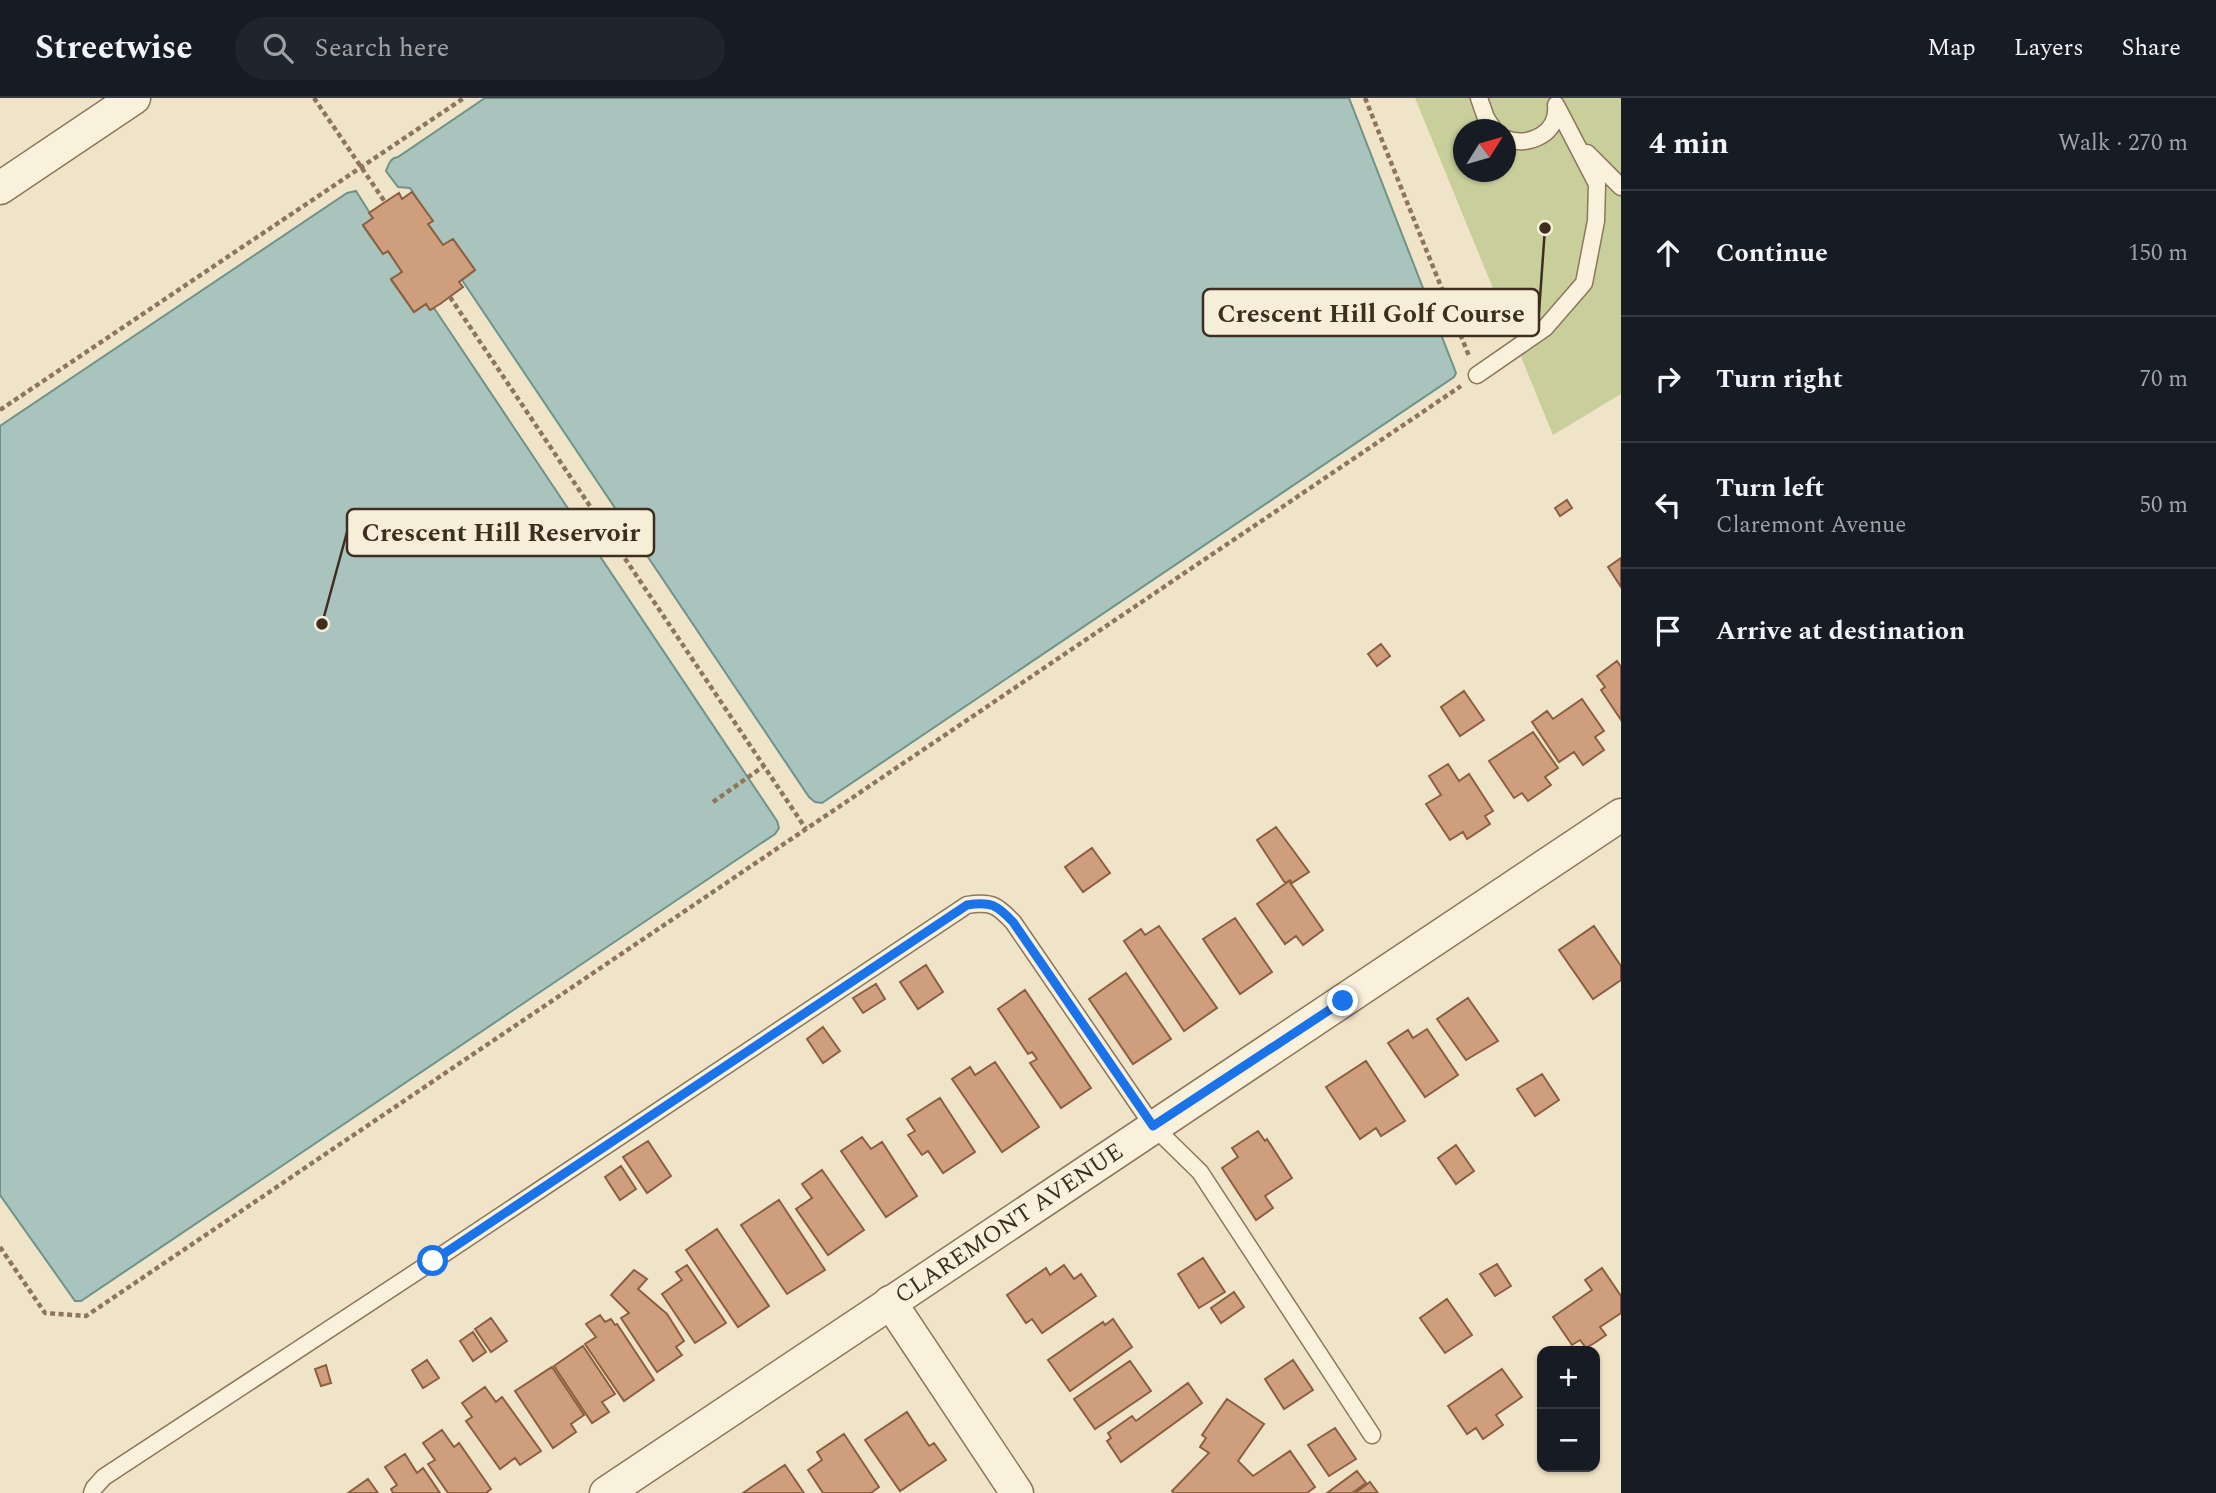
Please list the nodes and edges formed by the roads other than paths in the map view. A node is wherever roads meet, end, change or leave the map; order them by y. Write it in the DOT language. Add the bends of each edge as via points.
graph roads {
  1 [pos="134,98"];
  2 [pos="1479,98"];
  3 [pos="1555,103"];
  4 [pos="1487,119"];
  5 [pos="1516,140"];
  6 [pos="1575,142"];
  7 [pos="1621,187"];
  8 [pos="0,188"];
  9 [pos="1477,375"];
  10 [pos="1621,815"];
  11 [pos="1153,1126"];
  12 [pos="890,1302"];
  13 [pos="1372,1435"];
  14 [pos="93,1493"];
  15 [pos="606,1493"];
  16 [pos="1017,1493"];
  1 -- 8 [label="street"];
  2 -- 4 [label="lane"];
  3 -- 5 [label="lane" via="1555,117 1547,133 1530,141"];
  3 -- 6 [label="lane"];
  6 -- 7 [label="lane"];
  6 -- 9 [label="lane" via="1597,184 1596,221 1584,283 1545,328"];
  10 -- 11 [label="street, CLAREMONT AVENUE"];
  11 -- 12 [label="street, CLAREMONT AVENUE"];
  11 -- 13 [label="lane" via="1200,1172"];
  11 -- 14 [label="lane" via="1013,922 999,908 984,902 967,905 104,1477"];
  12 -- 15 [label="street, CLAREMONT AVENUE"];
  12 -- 16 [label="street"];
}
